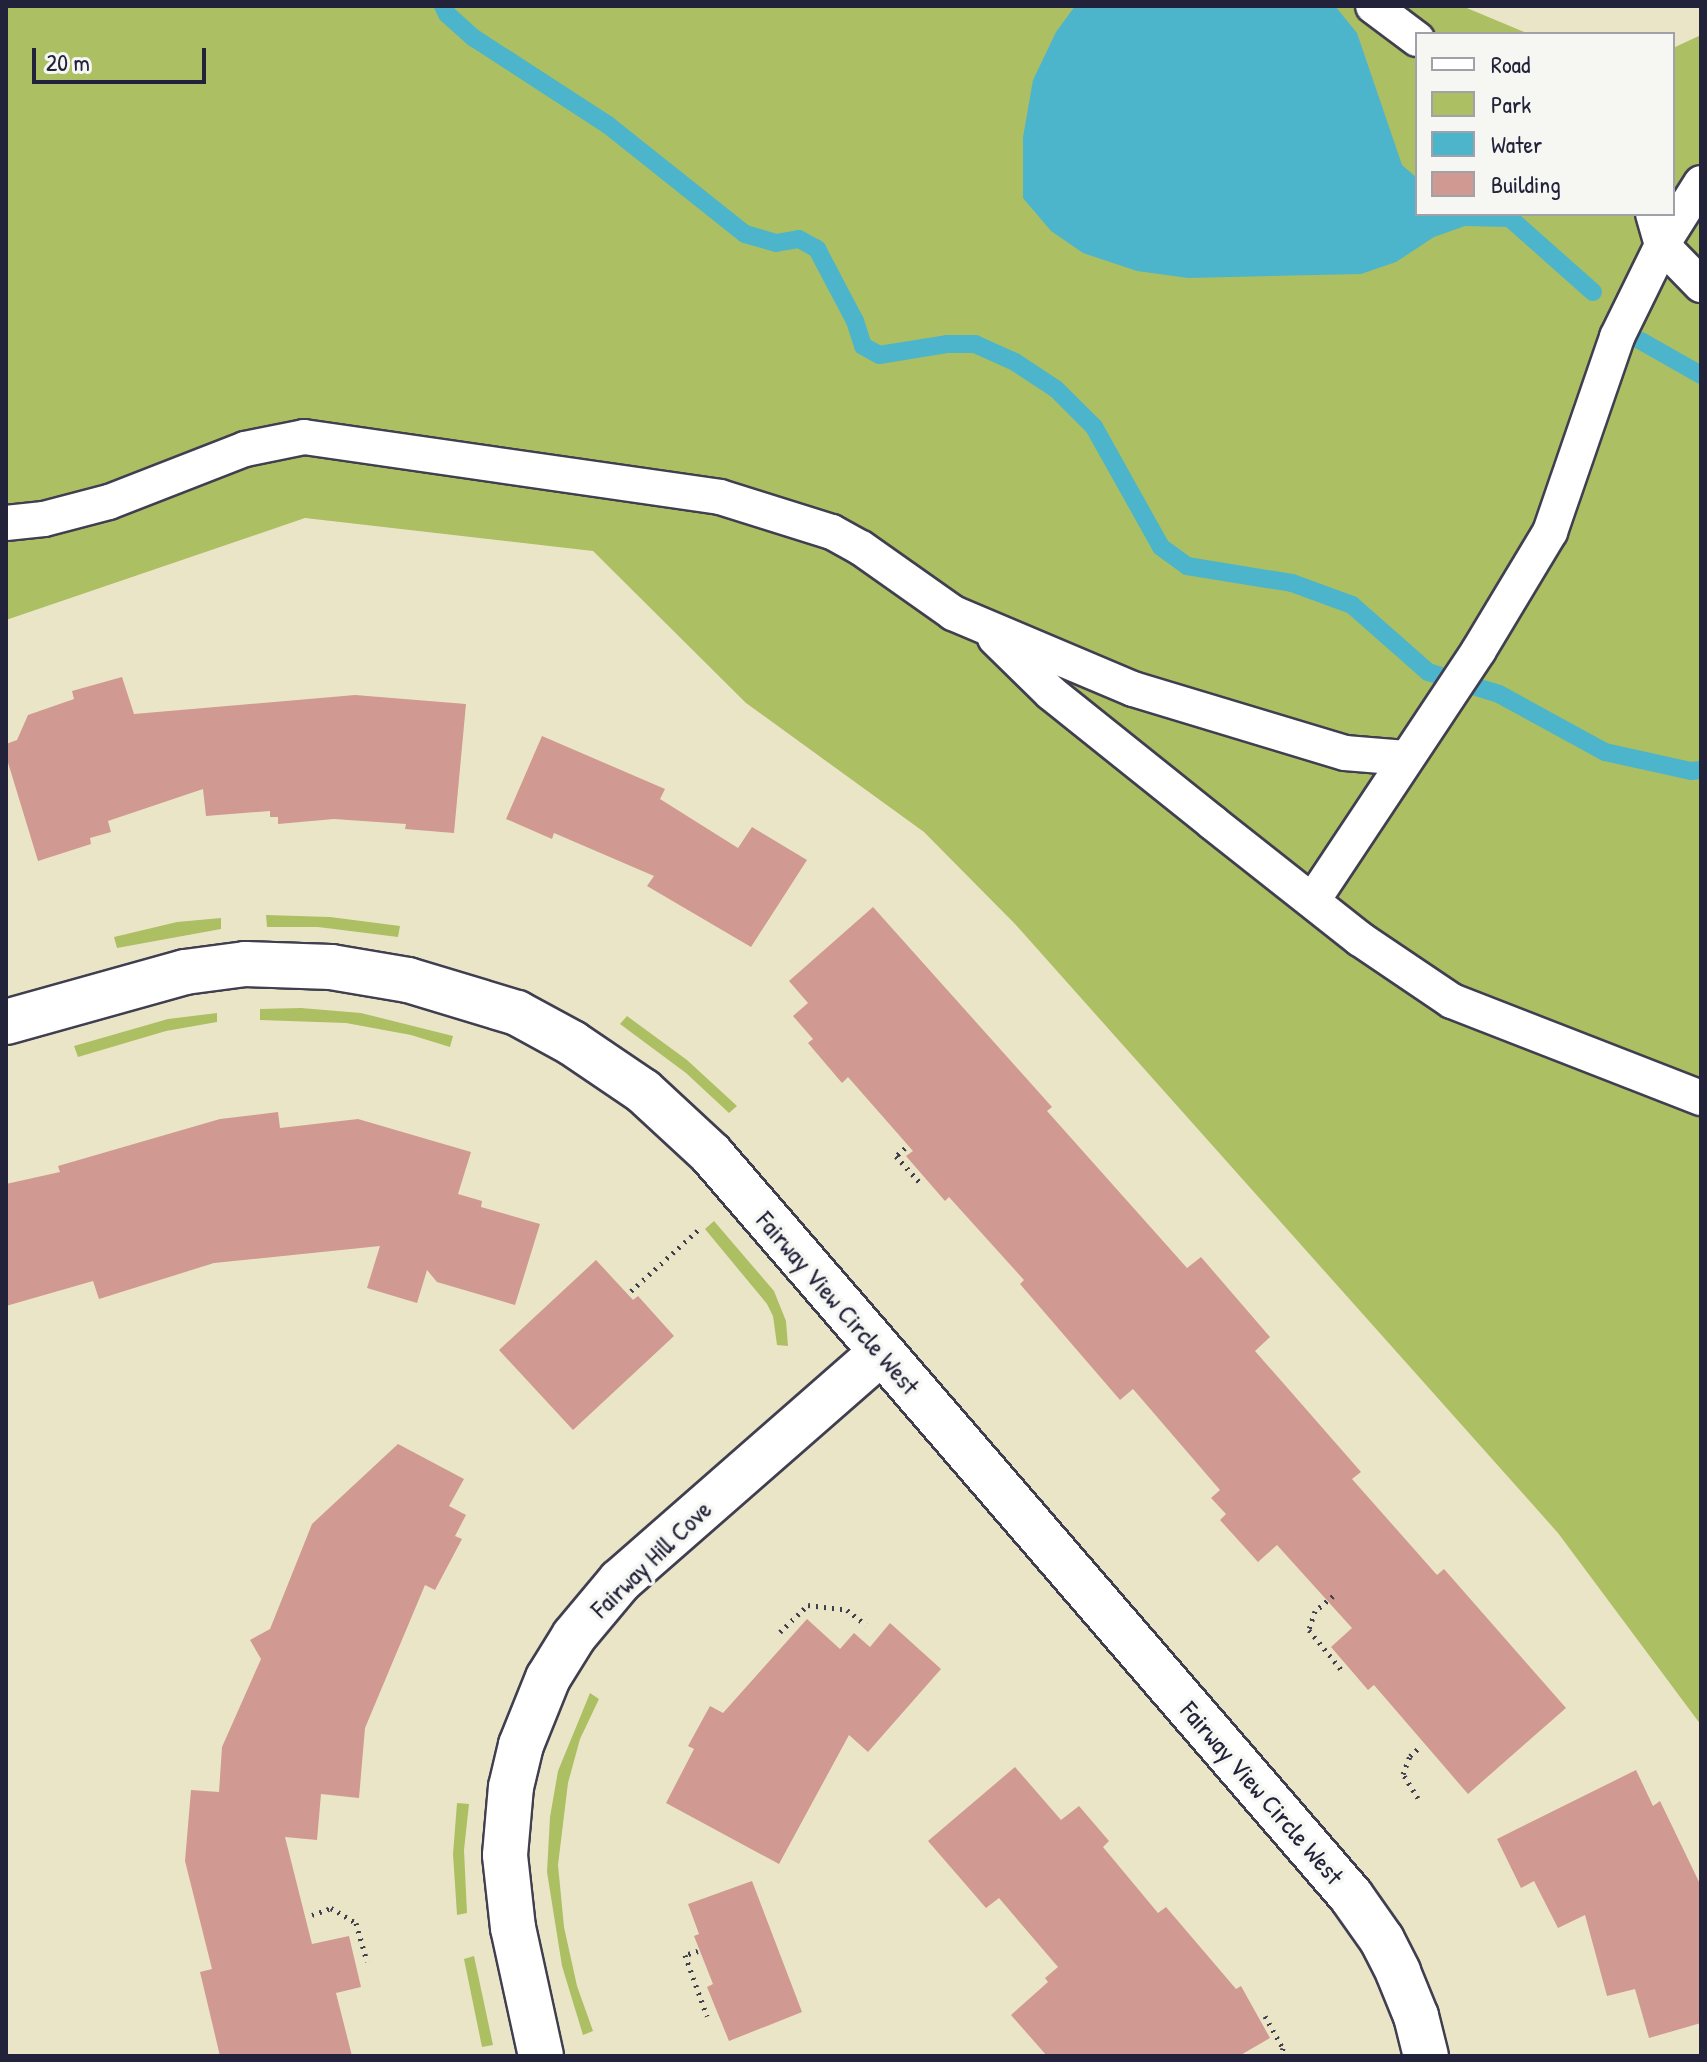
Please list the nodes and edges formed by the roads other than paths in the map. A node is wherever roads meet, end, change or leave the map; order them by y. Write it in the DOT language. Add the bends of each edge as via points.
graph roads {
  1 [pos="1373,6"];
  2 [pos="1415,38"];
  3 [pos="1701,183"];
  4 [pos="1675,211"];
  5 [pos="1657,230"];
  6 [pos="1701,285"];
  7 [pos="6,523"];
  8 [pos="985,628"];
  9 [pos="1406,758"];
  10 [pos="1313,900"];
  11 [pos="6,1022"];
  12 [pos="1701,1098"];
  13 [pos="880,1353"];
  14 [pos="541,2056"];
  15 [pos="1426,2056"];
  1 -- 2 [label="lane"];
  3 -- 4 [label="lane"];
  5 -- 6 [label="lane"];
  5 -- 9 [label="lane" via="1550,532"];
  7 -- 8 [label="lane" via="109,502 279,440 338,440 720,497 788,516 861,548 953,613"];
  8 -- 9 [label="lane" via="1133,689 1345,753"];
  8 -- 10 [label="lane" via="1051,693"];
  9 -- 10 [label="lane"];
  10 -- 12 [label="lane" via="1452,1001"];
  11 -- 13 [label="street, Fairway View Circle West" via="185,972 245,964 377,973 507,1009 572,1043 672,1116 711,1154"];
  13 -- 14 [label="street, Fairway Hill Cove" via="620,1581 574,1636 548,1678 521,1745 505,1855 513,1928"];
  13 -- 15 [label="street, Fairway View Circle West" via="1351,1896 1398,1972"];
}
